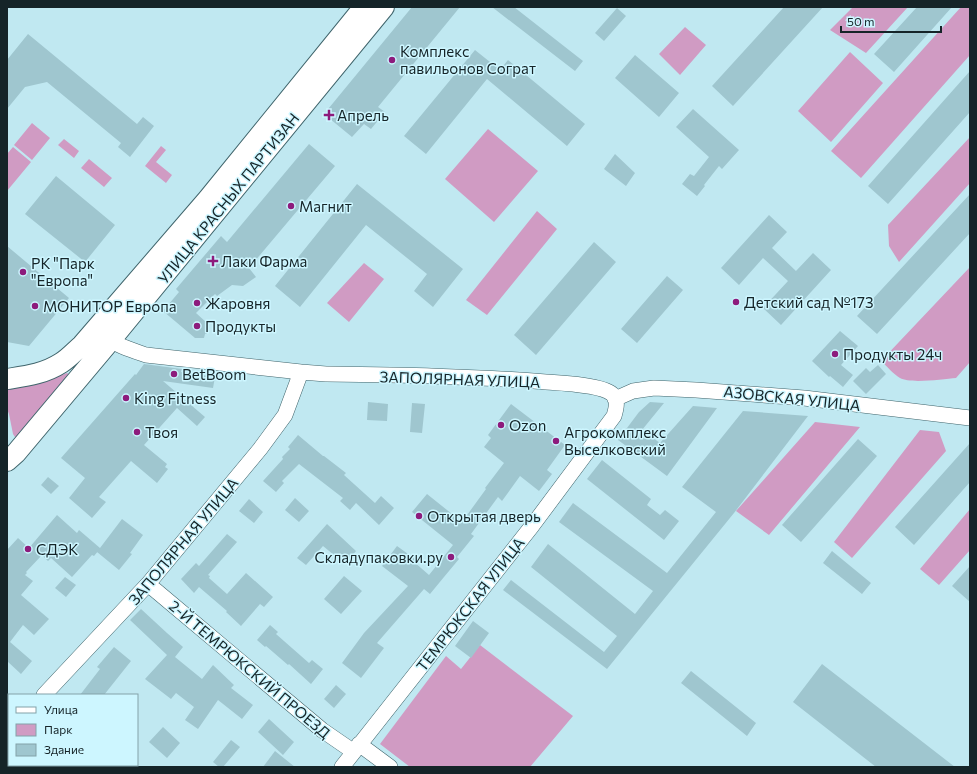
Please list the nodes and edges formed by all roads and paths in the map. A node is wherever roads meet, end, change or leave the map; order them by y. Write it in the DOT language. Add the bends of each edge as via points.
graph roads {
  1 [pos="364,7"];
  2 [pos="384,7"];
  3 [pos="103,335"];
  4 [pos="301,372"];
  5 [pos="7,379"];
  6 [pos="615,399"];
  7 [pos="970,418"];
  8 [pos="7,461"];
  9 [pos="148,584"];
  10 [pos="45,694"];
  11 [pos="357,748"];
  12 [pos="342,767"];
  13 [pos="390,767"];
  1 -- 3 [label="main road, УЛИЦА КРАСНЫХ ПАРТИЗАН" via="208,199"];
  2 -- 3 [label="main road, УЛИЦА КРАСНЫХ ПАРТИЗАН"];
  3 -- 4 [label="street, ЗАПОЛЯРНАЯ УЛИЦА" via="126,348 146,355"];
  3 -- 5 [label="main road, УЛИЦА КРАСНЫХ ПАРТИЗАН" via="82,345 54,367 38,374"];
  3 -- 8 [label="main road, УЛИЦА КРАСНЫХ ПАРТИЗАН" via="16,453"];
  4 -- 6 [label="street, ЗАПОЛЯРНАЯ УЛИЦА" via="486,378 566,384 600,388 612,393"];
  4 -- 9 [label="street, ЗАПОЛЯРНАЯ УЛИЦА" via="285,415"];
  6 -- 7 [label="street, АЗОВСКАЯ УЛИЦА" via="633,391 654,388 696,390 804,398"];
  6 -- 11 [label="street, ТЕМРЮКСКАЯ УЛИЦА" via="617,408 614,416 532,526"];
  9 -- 10 [label="street, ЗАПОЛЯРНАЯ УЛИЦА"];
  9 -- 11 [label="street, 2-Й ТЕМРЮКСКИЙ ПРОЕЗД" via="322,730"];
  11 -- 12 [label="street, ТЕМРЮКСКАЯ УЛИЦА"];
  11 -- 13 [label="street, 2-Й ТЕМРЮКСКИЙ ПРОЕЗД"];
}
